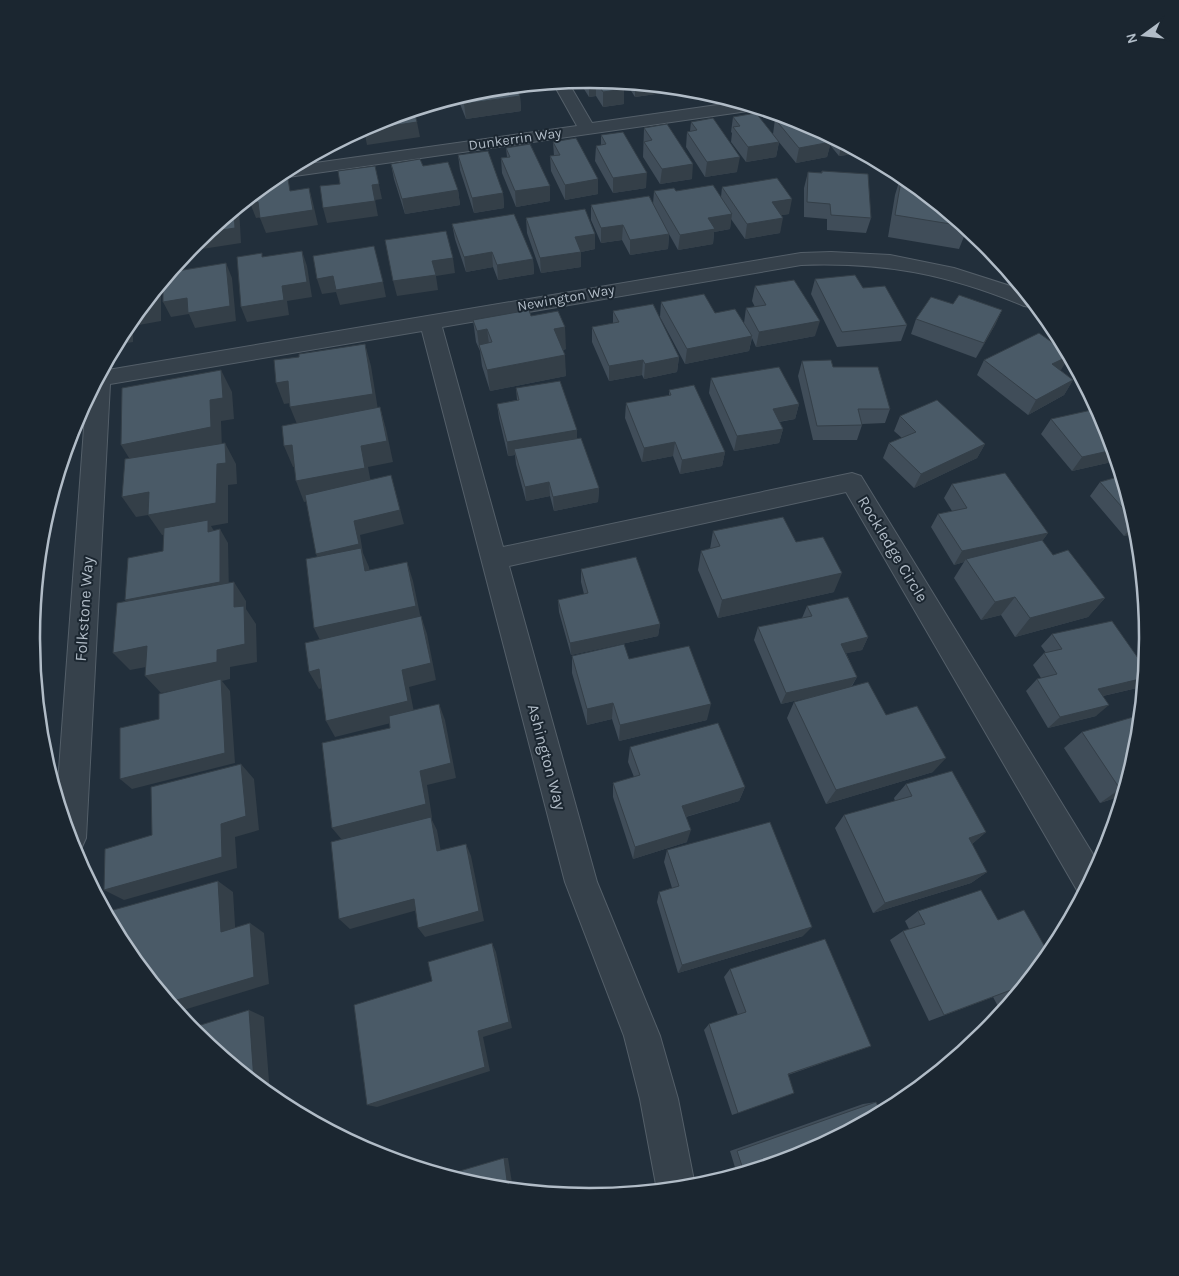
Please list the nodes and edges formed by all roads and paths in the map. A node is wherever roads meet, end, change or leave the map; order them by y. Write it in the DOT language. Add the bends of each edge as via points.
graph roads {
  1 [pos="565,89"];
  2 [pos="735,108"];
  3 [pos="587,129"];
  4 [pos="329,154"];
  5 [pos="331,166"];
  6 [pos="302,170"];
  7 [pos="1006,282"];
  8 [pos="430,322"];
  9 [pos="106,378"];
  10 [pos="98,393"];
  11 [pos="494,559"];
  12 [pos="71,820"];
  13 [pos="1086,873"];
  14 [pos="675,1181"];
  1 -- 3 [label="street"];
  2 -- 3 [label="street, Dunkerrin Way"];
  3 -- 5 [label="street, Dunkerrin Way"];
  4 -- 5 [label="street"];
  5 -- 6 [label="street, Dunkerrin Way"];
  7 -- 8 [label="street, Newington Way" via="925,266 831,257 772,262"];
  8 -- 9 [label="street, Newington Way"];
  8 -- 11 [label="street, Ashington Way"];
  10 -- 12 [label="street, Folkstone Way"];
  11 -- 13 [label="street, Rockledge Circle" via="852,482"];
  11 -- 14 [label="street, Ashington Way" via="581,882 642,1036 659,1099"];
}
